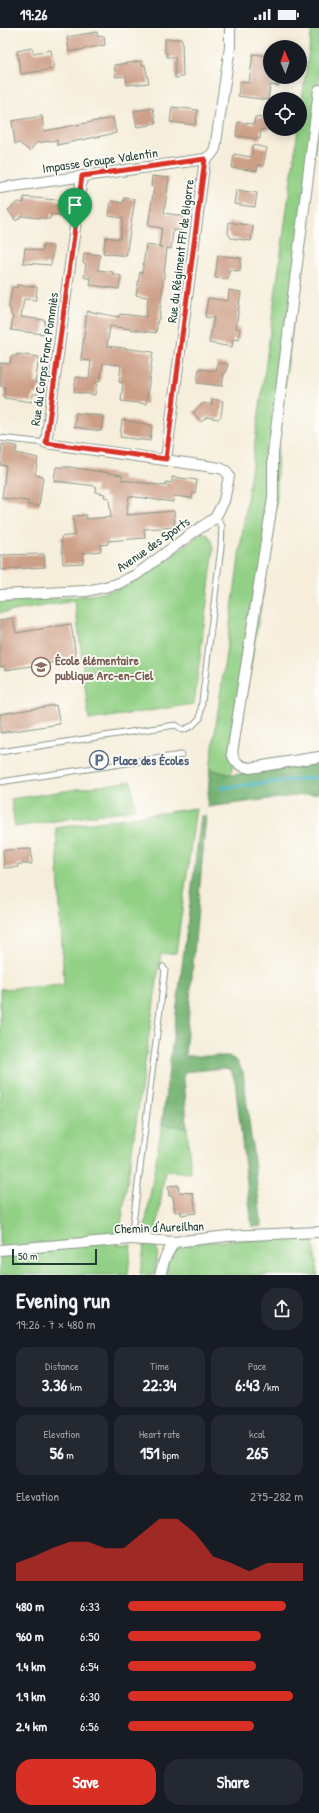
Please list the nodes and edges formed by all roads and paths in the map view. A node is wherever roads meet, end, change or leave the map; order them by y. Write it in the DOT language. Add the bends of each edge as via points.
graph roads {
  1 [pos="230,28"];
  2 [pos="319,90"];
  3 [pos="205,159"];
  4 [pos="82,176"];
  5 [pos="0,188"];
  6 [pos="0,438"];
  7 [pos="46,443"];
  8 [pos="166,459"];
  9 [pos="220,468"];
  10 [pos="215,518"];
  11 [pos="0,595"];
  12 [pos="0,752"];
  13 [pos="181,755"];
  14 [pos="319,757"];
  15 [pos="0,782"];
  16 [pos="163,967"];
  17 [pos="319,1232"];
  18 [pos="131,1239"];
  19 [pos="174,1242"];
  20 [pos="0,1250"];
  21 [pos="160,1275"];
  1 -- 3 [label="street, Rue du Régiment FFI de Bigorre" via="230,47 215,149"];
  2 -- 14 [label="street" via="273,454 273,498 232,753 235,761 250,768"];
  3 -- 4 [label="street, Impasse Groupe Valentin"];
  3 -- 8 [label="street, Rue du Régiment FFI de Bigorre"];
  4 -- 5 [label="street, Impasse Groupe Valentin"];
  4 -- 7 [label="street, Rue du Corps Franc Pommiès"];
  6 -- 7 [label="lane"];
  7 -- 8 [label="street, Rue du Corps Franc Pommiès"];
  8 -- 9 [label="street, Rue du Corps Franc Pommiès"];
  9 -- 10 [label="street, Avenue des Sports" via="229,476 221,510"];
  10 -- 11 [label="street, Avenue des Sports" via="136,575 117,584 87,591"];
  10 -- 12 [label="lane" via="222,526 221,547 200,718 183,730 176,725"];
  13 -- 15 [label="lane"];
  16 -- 18 [label="lane" via="165,970"];
  17 -- 19 [label="street, Chemin d'Aureilhan" via="228,1236"];
  18 -- 19 [label="street, Chemin d'Aureilhan"];
  18 -- 20 [label="street, Chemin d'Aureilhan"];
  19 -- 21 [label="street" via="165,1258"];
}
